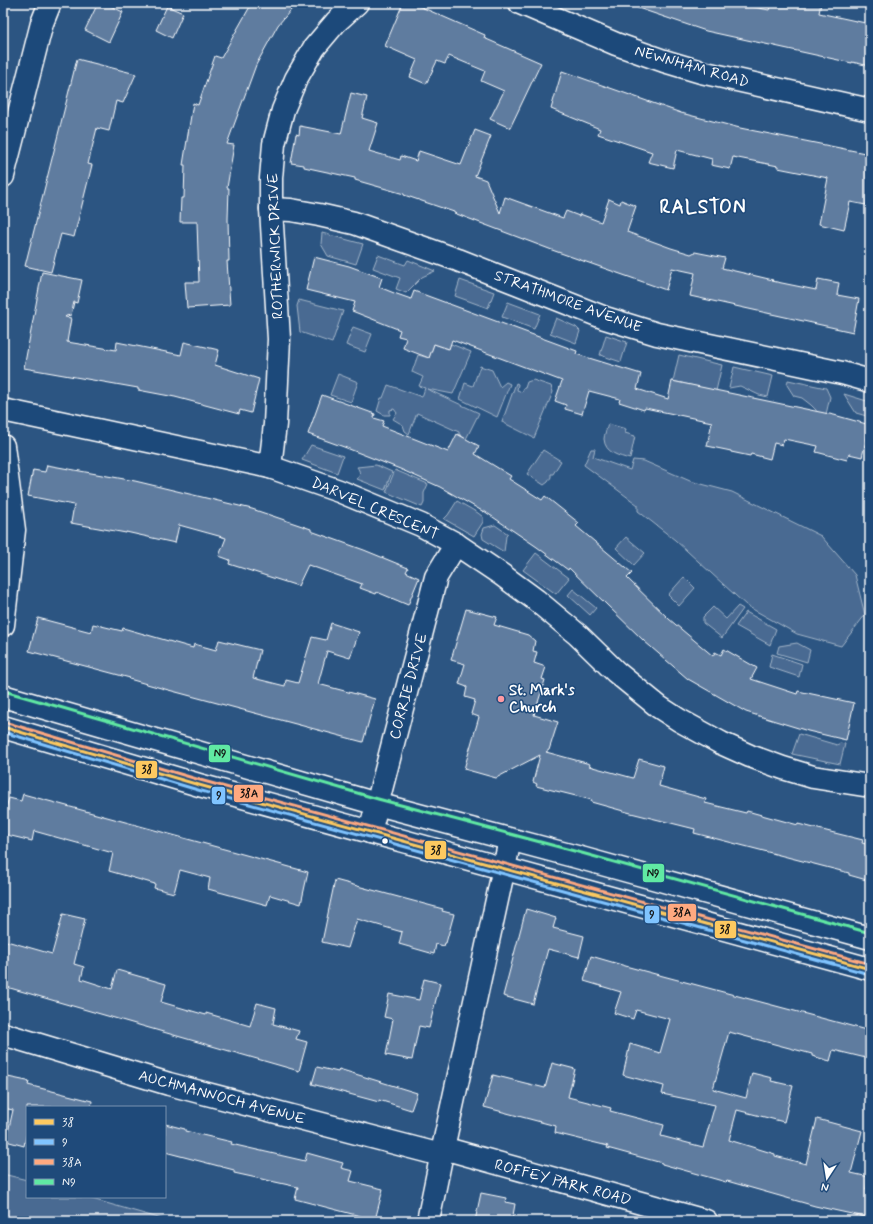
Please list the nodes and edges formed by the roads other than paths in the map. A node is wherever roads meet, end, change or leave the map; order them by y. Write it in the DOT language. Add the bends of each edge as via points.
graph roads {
  1 [pos="50,3"];
  2 [pos="357,3"];
  3 [pos="520,3"];
  4 [pos="870,110"];
  5 [pos="3,176"];
  6 [pos="271,209"];
  7 [pos="870,381"];
  8 [pos="3,410"];
  9 [pos="3,446"];
  10 [pos="270,467"];
  11 [pos="456,544"];
  12 [pos="3,625"];
  13 [pos="3,696"];
  14 [pos="3,727"];
  15 [pos="207,755"];
  16 [pos="199,785"];
  17 [pos="870,786"];
  18 [pos="377,804"];
  19 [pos="370,832"];
  20 [pos="510,840"];
  21 [pos="503,869"];
  22 [pos="870,938"];
  23 [pos="870,969"];
  24 [pos="3,1034"];
  25 [pos="442,1152"];
  26 [pos="428,1221"];
  27 [pos="706,1221"];
  1 -- 5 [label="street" via="42,23"];
  2 -- 6 [label="street, ROTHERWICK DRIVE" via="336,22 314,48 296,79 283,110 274,144"];
  3 -- 4 [label="street, NEWNHAM ROAD" via="616,44 664,61"];
  6 -- 7 [label="street, STRATHMORE AVENUE" via="291,210 354,223 605,318 657,334"];
  6 -- 10 [label="street, ROTHERWICK DRIVE" via="278,339 276,424"];
  8 -- 10 [label="street, DARVEL CRESCENT"];
  9 -- 12 [label="street" via="14,530"];
  10 -- 11 [label="street, DARVEL CRESCENT" via="339,491 414,522"];
  11 -- 17 [label="street, DARVEL CRESCENT" via="536,600 578,635 616,672 679,720 720,743 783,768 813,777"];
  11 -- 18 [label="street, CORRIE DRIVE" via="436,577"];
  13 -- 15 [label="street"];
  14 -- 16 [label="street"];
  15 -- 16 [label="street"];
  15 -- 18 [label="street"];
  16 -- 19 [label="street"];
  18 -- 19 [label="street, CORRIE DRIVE"];
  18 -- 20 [label="street"];
  19 -- 21 [label="street"];
  20 -- 21 [label="street"];
  20 -- 22 [label="street"];
  21 -- 23 [label="street"];
  21 -- 25 [label="street"];
  24 -- 25 [label="street, AUCHMANNOCH AVENUE" via="169,1084"];
  25 -- 26 [label="street"];
  25 -- 27 [label="street, ROFFEY PARK ROAD"];
}
